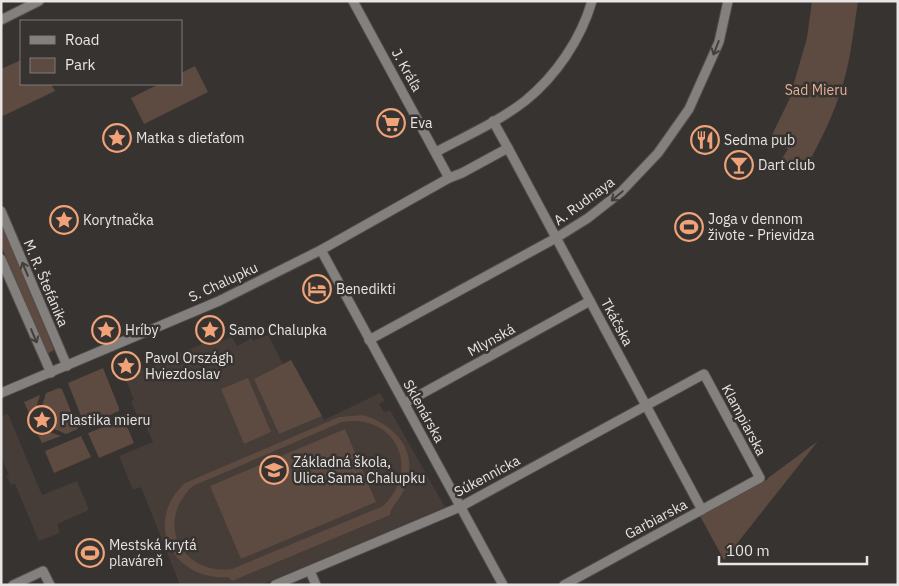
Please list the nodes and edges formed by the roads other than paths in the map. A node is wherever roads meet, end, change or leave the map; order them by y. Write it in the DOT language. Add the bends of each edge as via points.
graph roads {
  1 [pos="39,1"];
  2 [pos="353,1"];
  3 [pos="592,1"];
  4 [pos="728,1"];
  5 [pos="1,20"];
  6 [pos="493,121"];
  7 [pos="508,148"];
  8 [pos="436,152"];
  9 [pos="449,178"];
  10 [pos="1,211"];
  11 [pos="556,238"];
  12 [pos="320,250"];
  13 [pos="1,259"];
  14 [pos="590,301"];
  15 [pos="370,340"];
  16 [pos="67,366"];
  17 [pos="50,373"];
  18 [pos="704,374"];
  19 [pos="1,393"];
  20 [pos="405,403"];
  21 [pos="646,406"];
  22 [pos="760,478"];
  23 [pos="460,507"];
  24 [pos="702,510"];
  25 [pos="310,571"];
  26 [pos="13,585"];
  27 [pos="50,585"];
  28 [pos="275,585"];
  29 [pos="316,585"];
  30 [pos="503,585"];
  31 [pos="564,585"];
  1 -- 5 [label="street"];
  2 -- 8 [label="street, J. Kráľa"];
  3 -- 6 [label="street" via="571,49 545,82 524,101"];
  4 -- 11 [label="street, A. Rudnaya, one-way" via="711,62 698,92 672,135 621,192"];
  6 -- 7 [label="street"];
  6 -- 8 [label="street"];
  7 -- 9 [label="street, S. Chalupku"];
  7 -- 11 [label="street, Tkáčska"];
  8 -- 9 [label="street"];
  9 -- 12 [label="street, S. Chalupku"];
  16 -- 10 [label="street, M. R. Štefánika, one-way"];
  11 -- 14 [label="street, Tkáčska"];
  11 -- 15 [label="street, A. Rudnaya"];
  12 -- 15 [label="street, Sklenárska"];
  12 -- 16 [label="street, S. Chalupku" via="219,300"];
  13 -- 17 [label="street, one-way"];
  14 -- 20 [label="street, Mlynská"];
  14 -- 21 [label="street, Tkáčska"];
  15 -- 20 [label="street, Sklenárska"];
  16 -- 17 [label="street, S. Chalupku"];
  17 -- 19 [label="street, S. Chalupku"];
  18 -- 21 [label="street, Súkennícka"];
  18 -- 22 [label="street, Klampiarska"];
  20 -- 23 [label="street, Sklenárska"];
  21 -- 23 [label="street, Súkennícka"];
  21 -- 24 [label="street, Tkáčska"];
  22 -- 24 [label="street, Garbiarska"];
  23 -- 25 [label="street, Súkennícka"];
  23 -- 30 [label="street, Sklenárska"];
  24 -- 31 [label="street, Garbiarska"];
  25 -- 28 [label="street, Súkennícka"];
  25 -- 29 [label="street"];
  26 -- 27 [label="street" via="43,571"];
}
